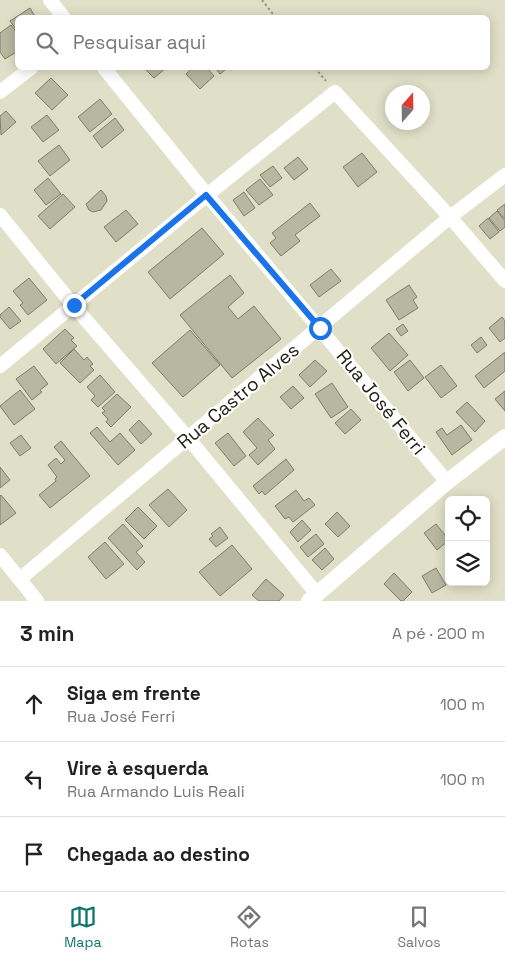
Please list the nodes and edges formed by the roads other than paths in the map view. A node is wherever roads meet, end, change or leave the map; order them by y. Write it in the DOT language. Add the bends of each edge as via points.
graph roads {
  1 [pos="50,0"];
  2 [pos="62,15"];
  3 [pos="28,70"];
  4 [pos="106,70"];
  5 [pos="0,92"];
  6 [pos="505,175"];
  7 [pos="206,195"];
  8 [pos="0,215"];
  9 [pos="450,217"];
  10 [pos="505,281"];
  11 [pos="74,305"];
  12 [pos="320,328"];
  13 [pos="0,366"];
  14 [pos="505,437"];
  15 [pos="188,438"];
  16 [pos="447,482"];
  17 [pos="0,555"];
  18 [pos="20,580"];
  19 [pos="313,598"];
  20 [pos="38,601"];
  1 -- 2 [label="street"];
  3 -- 5 [label="street"];
  4 -- 7 [label="street, Rua José Ferri"];
  6 -- 9 [label="street, Rua Castro Alves"];
  7 -- 9 [label="street" via="335,92"];
  7 -- 11 [label="street"];
  7 -- 12 [label="street, Rua José Ferri"];
  8 -- 11 [label="street"];
  9 -- 10 [label="street"];
  9 -- 12 [label="street, Rua Castro Alves"];
  11 -- 13 [label="street"];
  11 -- 15 [label="street"];
  12 -- 15 [label="street, Rua Castro Alves"];
  12 -- 16 [label="street, Rua José Ferri"];
  14 -- 16 [label="street"];
  15 -- 18 [label="street, Rua Castro Alves"];
  15 -- 19 [label="street"];
  16 -- 19 [label="street"];
  17 -- 18 [label="street"];
  18 -- 20 [label="street"];
}
